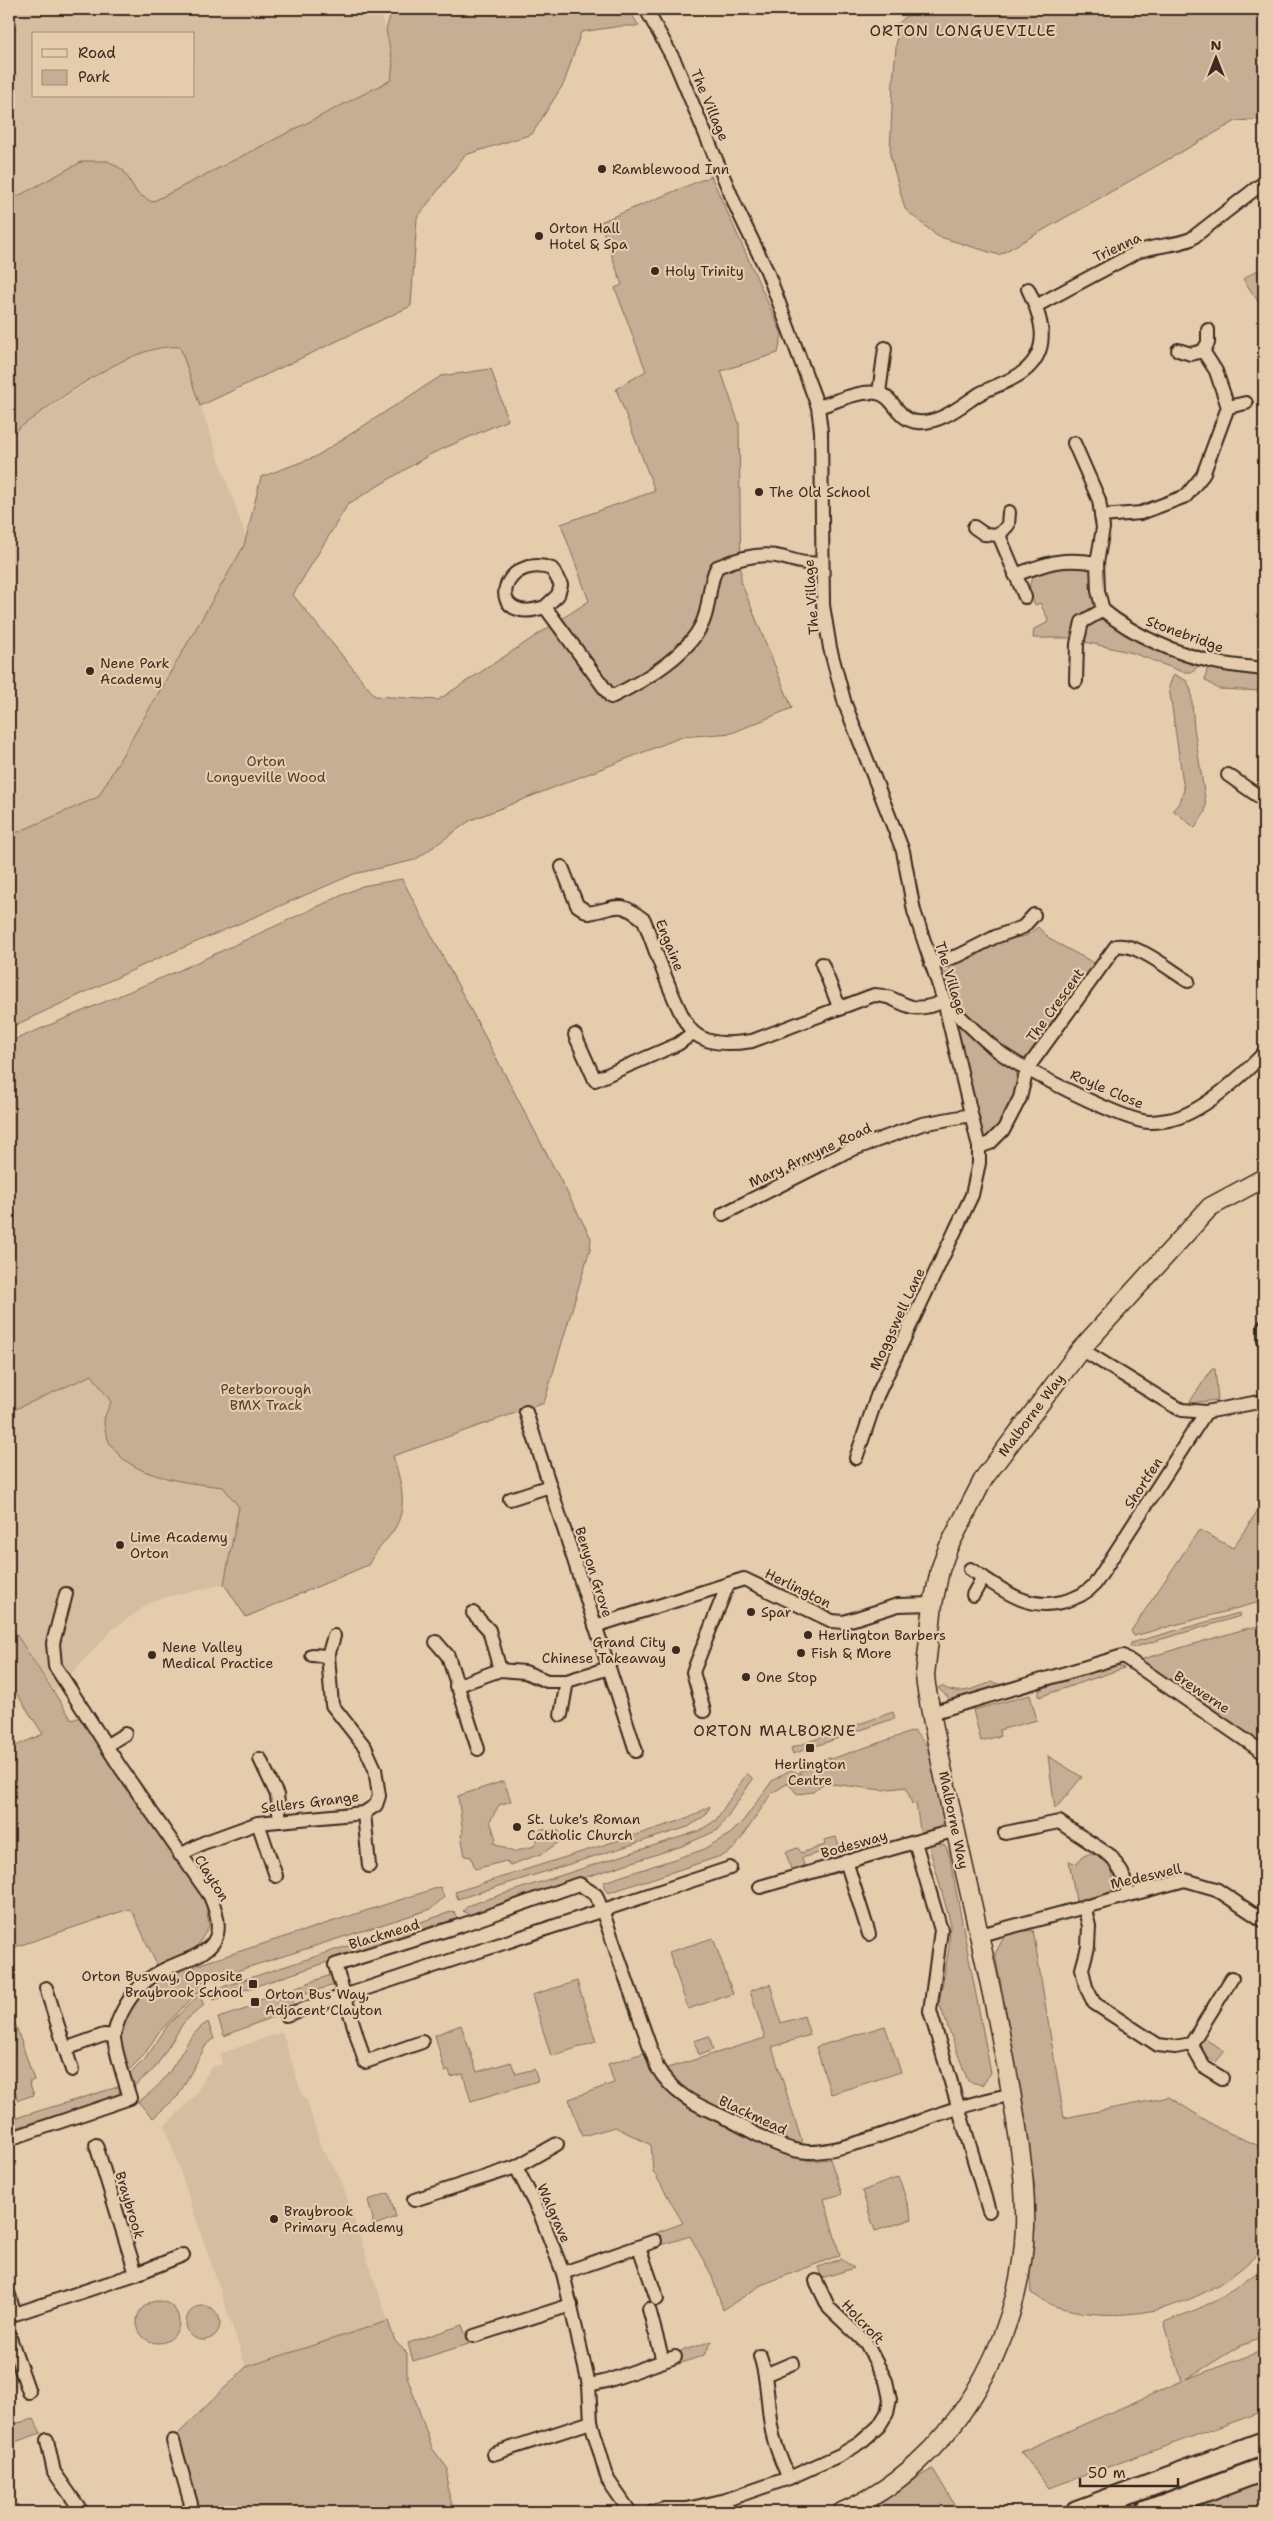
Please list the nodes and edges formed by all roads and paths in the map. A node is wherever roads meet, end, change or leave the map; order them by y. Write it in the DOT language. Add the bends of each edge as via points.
graph roads {
  1 [pos="646,9"];
  2 [pos="1259,186"];
  3 [pos="1028,289"];
  4 [pos="1036,306"];
  5 [pos="1208,330"];
  6 [pos="885,348"];
  7 [pos="1178,350"];
  8 [pos="1203,351"];
  9 [pos="879,393"];
  10 [pos="1246,404"];
  11 [pos="818,407"];
  12 [pos="1228,407"];
  13 [pos="1074,443"];
  14 [pos="1009,512"];
  15 [pos="1101,516"];
  16 [pos="974,527"];
  17 [pos="998,535"];
  18 [pos="822,563"];
  19 [pos="1098,563"];
  20 [pos="1015,575"];
  21 [pos="1025,597"];
  22 [pos="545,607"];
  23 [pos="1102,610"];
  24 [pos="1264,670"];
  25 [pos="1076,681"];
  26 [pos="1228,775"];
  27 [pos="1264,800"];
  28 [pos="562,867"];
  29 [pos="1034,915"];
  30 [pos="822,964"];
  31 [pos="931,964"];
  32 [pos="1188,981"];
  33 [pos="944,1002"];
  34 [pos="840,1009"];
  35 [pos="693,1033"];
  36 [pos="575,1035"];
  37 [pos="1264,1053"];
  38 [pos="1027,1069"];
  39 [pos="971,1115"];
  40 [pos="979,1147"];
  41 [pos="1264,1178"];
  42 [pos="972,1195"];
  43 [pos="724,1214"];
  44 [pos="1264,1327"];
  45 [pos="1264,1341"];
  46 [pos="1081,1348"];
  47 [pos="1264,1401"];
  48 [pos="526,1412"];
  49 [pos="1206,1412"];
  50 [pos="856,1458"];
  51 [pos="550,1486"];
  52 [pos="510,1499"];
  53 [pos="970,1569"];
  54 [pos="983,1577"];
  55 [pos="728,1584"];
  56 [pos="66,1594"];
  57 [pos="973,1595"];
  58 [pos="933,1604"];
  59 [pos="473,1613"];
  60 [pos="595,1626"];
  61 [pos="334,1636"];
  62 [pos="436,1642"];
  63 [pos="312,1655"];
  64 [pos="328,1656"];
  65 [pos="609,1668"];
  66 [pos="500,1670"];
  67 [pos="568,1681"];
  68 [pos="456,1686"];
  69 [pos="704,1711"];
  70 [pos="931,1713"];
  71 [pos="561,1715"];
  72 [pos="125,1734"];
  73 [pos="107,1745"];
  74 [pos="478,1749"];
  75 [pos="636,1751"];
  76 [pos="1264,1753"];
  77 [pos="260,1759"];
  78 [pos="364,1813"];
  79 [pos="280,1821"];
  80 [pos="258,1823"];
  81 [pos="956,1830"];
  82 [pos="1005,1833"];
  83 [pos="915,1842"];
  84 [pos="180,1855"];
  85 [pos="846,1861"];
  86 [pos="368,1866"];
  87 [pos="730,1868"];
  88 [pos="276,1876"];
  89 [pos="760,1887"];
  90 [pos="1129,1895"];
  91 [pos="1084,1906"];
  92 [pos="602,1910"];
  93 [pos="1264,1921"];
  94 [pos="869,1934"];
  95 [pos="980,1935"];
  96 [pos="1232,1978"];
  97 [pos="46,1988"];
  98 [pos="345,1995"];
  99 [pos="286,2015"];
  100 [pos="114,2036"];
  101 [pos="422,2042"];
  102 [pos="1191,2044"];
  103 [pos="66,2049"];
  104 [pos="72,2070"];
  105 [pos="1222,2078"];
  106 [pos="1012,2094"];
  107 [pos="959,2107"];
  108 [pos="9,2139"];
  109 [pos="557,2144"];
  110 [pos="96,2145"];
  111 [pos="516,2167"];
  112 [pos="414,2200"];
  113 [pos="989,2211"];
  114 [pos="655,2242"];
  115 [pos="639,2247"];
  116 [pos="183,2256"];
  117 [pos="563,2273"];
  118 [pos="136,2274"];
  119 [pos="816,2281"];
  120 [pos="9,2296"];
  121 [pos="571,2304"];
  122 [pos="12,2315"];
  123 [pos="9,2335"];
  124 [pos="474,2336"];
  125 [pos="760,2356"];
  126 [pos="793,2363"];
  127 [pos="767,2374"];
  128 [pos="589,2385"];
  129 [pos="29,2392"];
  130 [pos="591,2422"];
  131 [pos="47,2440"];
  132 [pos="173,2441"];
  133 [pos="1264,2443"];
  134 [pos="493,2454"];
  135 [pos="1264,2469"];
  136 [pos="789,2478"];
  137 [pos="82,2512"];
  138 [pos="188,2512"];
  139 [pos="630,2512"];
  140 [pos="653,2512"];
  141 [pos="842,2512"];
  142 [pos="1077,2512"];
  143 [pos="1147,2512"];
  1 -- 11 [label="street, The Village" via="675,62 767,271"];
  2 -- 4 [label="street, Trienna" via="1192,238 1137,252"];
  3 -- 4 [label="street"];
  4 -- 9 [label="street" via="1040,314 1042,340 1035,358 1024,371 963,406 929,421 918,422 905,419"];
  5 -- 8 [label="street" via="1208,343"];
  6 -- 9 [label="street"];
  7 -- 8 [label="street" via="1190,354"];
  8 -- 12 [label="street" via="1216,370"];
  9 -- 11 [label="street" via="864,393"];
  10 -- 12 [label="street"];
  11 -- 18 [label="street, The Village"];
  12 -- 15 [label="street" via="1203,476 1186,496 1141,513"];
  13 -- 15 [label="street" via="1100,500"];
  14 -- 17 [label="street" via="1008,525"];
  15 -- 19 [label="street" via="1103,528"];
  16 -- 17 [label="street" via="984,534"];
  17 -- 20 [label="street"];
  18 -- 22 [label="street" via="805,565 763,556 717,567 706,616 695,635 650,676 611,697"];
  18 -- 31 [label="street, The Village" via="823,605 830,648 845,704 903,851 914,911"];
  19 -- 20 [label="street" via="1052,561"];
  19 -- 23 [label="street"];
  20 -- 21 [label="street"];
  22 -- 22 [label="street" via="558,595 561,585 552,569 540,564 517,571 508,580 505,590 508,602 514,607 521,610"];
  23 -- 24 [label="street, Stonebridge" via="1122,626 1174,649 1214,662"];
  23 -- 25 [label="street" via="1082,622 1077,644"];
  26 -- 27 [label="street"];
  28 -- 35 [label="street, Engaine" via="577,905 589,913 616,905 632,910 644,920 682,1015"];
  29 -- 31 [label="street" via="1023,927"];
  30 -- 34 [label="street"];
  31 -- 33 [label="street, The Village"];
  32 -- 38 [label="street, The Crescent" via="1135,948 1124,944 1116,946"];
  33 -- 34 [label="street" via="913,1007 889,996 874,995"];
  33 -- 38 [label="street, Royle Close" via="998,1051"];
  33 -- 39 [label="street, The Village"];
  34 -- 35 [label="street" via="752,1041 732,1044 712,1041"];
  35 -- 36 [label="street" via="678,1044 595,1080"];
  37 -- 38 [label="street, Royle Close" via="1244,1075 1196,1108 1170,1120 1148,1122 1123,1115"];
  38 -- 40 [label="street, The Crescent" via="1020,1098 1004,1129 990,1143"];
  39 -- 40 [label="street, The Village"];
  39 -- 43 [label="street, Mary Armyne Road" via="922,1124 848,1151"];
  40 -- 42 [label="street, The Village"];
  41 -- 46 [label="street, Malborne Way" via="1210,1207"];
  42 -- 50 [label="street, Moggswell Lane" via="877,1396"];
  44 -- 45 [label="street"];
  46 -- 49 [label="street" via="1172,1405 1182,1410"];
  46 -- 58 [label="street, Malborne Way" via="984,1478 948,1548"];
  47 -- 49 [label="street"];
  48 -- 51 [label="street, Benyon Grove"];
  49 -- 54 [label="street, Shortfen" via="1094,1586 1076,1598 1045,1606 1024,1602"];
  51 -- 52 [label="street"];
  51 -- 60 [label="street, Benyon Grove"];
  53 -- 54 [label="street, Shortfen"];
  54 -- 57 [label="street"];
  55 -- 58 [label="street, Herlington" via="744,1579 832,1621 844,1622 898,1605"];
  55 -- 60 [label="street, Herlington"];
  55 -- 69 [label="street" via="693,1672"];
  56 -- 73 [label="street, Clayton" via="53,1643 56,1666"];
  58 -- 70 [label="street, Malborne Way" via="925,1675"];
  59 -- 66 [label="street" via="489,1630"];
  60 -- 65 [label="street, Benyon Grove"];
  61 -- 64 [label="street, Sellers Grange"];
  62 -- 68 [label="street" via="448,1656"];
  63 -- 64 [label="street"];
  64 -- 78 [label="street, Sellers Grange" via="332,1705 364,1747 375,1769 379,1796 376,1804"];
  65 -- 67 [label="street"];
  65 -- 75 [label="street, Benyon Grove"];
  66 -- 67 [label="street" via="525,1672 547,1681"];
  66 -- 68 [label="street"];
  67 -- 71 [label="street"];
  68 -- 74 [label="street"];
  70 -- 76 [label="street, Brewerne" via="1123,1656"];
  70 -- 81 [label="street, Malborne Way"];
  72 -- 73 [label="street"];
  73 -- 84 [label="street, Clayton"];
  77 -- 79 [label="street" via="277,1795"];
  78 -- 79 [label="street, Sellers Grange"];
  78 -- 86 [label="street"];
  79 -- 80 [label="street, Sellers Grange"];
  80 -- 84 [label="street, Sellers Grange"];
  80 -- 88 [label="street"];
  81 -- 83 [label="street, Bodesway"];
  81 -- 95 [label="street, Malborne Way"];
  82 -- 90 [label="street" via="1059,1822 1111,1856"];
  83 -- 85 [label="street, Bodesway"];
  83 -- 107 [label="street" via="941,1930 930,2011"];
  84 -- 100 [label="street, Clayton" via="210,1896 218,1916 217,1935 206,1951 148,1979 128,1999"];
  85 -- 89 [label="street, Bodesway"];
  85 -- 94 [label="street"];
  87 -- 92 [label="street"];
  90 -- 91 [label="street, Medeswell"];
  90 -- 93 [label="street, Medeswell" via="1185,1880 1216,1889"];
  91 -- 95 [label="street, Medeswell"];
  91 -- 102 [label="street" via="1089,1926 1082,1969 1094,2003 1158,2045 1175,2047"];
  92 -- 98 [label="street"];
  92 -- 98 [label="street, Blackmead" via="596,1895 578,1884 335,1965"];
  92 -- 107 [label="street, Blackmead" via="657,2067 667,2084 696,2104 789,2148 807,2152 848,2145"];
  95 -- 106 [label="street, Malborne Way"];
  96 -- 102 [label="street"];
  97 -- 103 [label="street"];
  98 -- 99 [label="street"];
  98 -- 101 [label="street, Blackmead" via="365,2062"];
  100 -- 103 [label="street" via="104,2035"];
  100 -- 108 [label="street" via="130,2098"];
  102 -- 105 [label="street" via="1204,2067"];
  103 -- 104 [label="street"];
  106 -- 107 [label="street, Blackmead"];
  106 -- 141 [label="street, Malborne Way" via="1025,2226 1020,2273 1010,2314 984,2380 935,2446 894,2483"];
  107 -- 113 [label="street"];
  109 -- 111 [label="street"];
  110 -- 118 [label="street, Braybrook"];
  111 -- 112 [label="street"];
  111 -- 117 [label="street, Walgrave" via="541,2216"];
  114 -- 115 [label="street"];
  115 -- 117 [label="street"];
  115 -- 128 [label="street" via="669,2359"];
  116 -- 118 [label="street"];
  117 -- 121 [label="street, Walgrave"];
  118 -- 122 [label="street"];
  119 -- 136 [label="street, Holcroft" via="829,2308 866,2343 886,2381 890,2399 878,2426 860,2443"];
  120 -- 122 [label="street"];
  121 -- 124 [label="street"];
  121 -- 128 [label="street, Walgrave"];
  123 -- 129 [label="street"];
  125 -- 127 [label="street"];
  126 -- 127 [label="street"];
  127 -- 136 [label="street" via="771,2426"];
  128 -- 130 [label="street, Walgrave"];
  130 -- 134 [label="street"];
  130 -- 139 [label="street, Walgrave" via="608,2480"];
  131 -- 137 [label="street" via="54,2472"];
  132 -- 138 [label="street" via="191,2504"];
  133 -- 142 [label="highway"];
  135 -- 143 [label="highway"];
  136 -- 140 [label="street, Holcroft" via="726,2500 687,2509 664,2508"];
}
